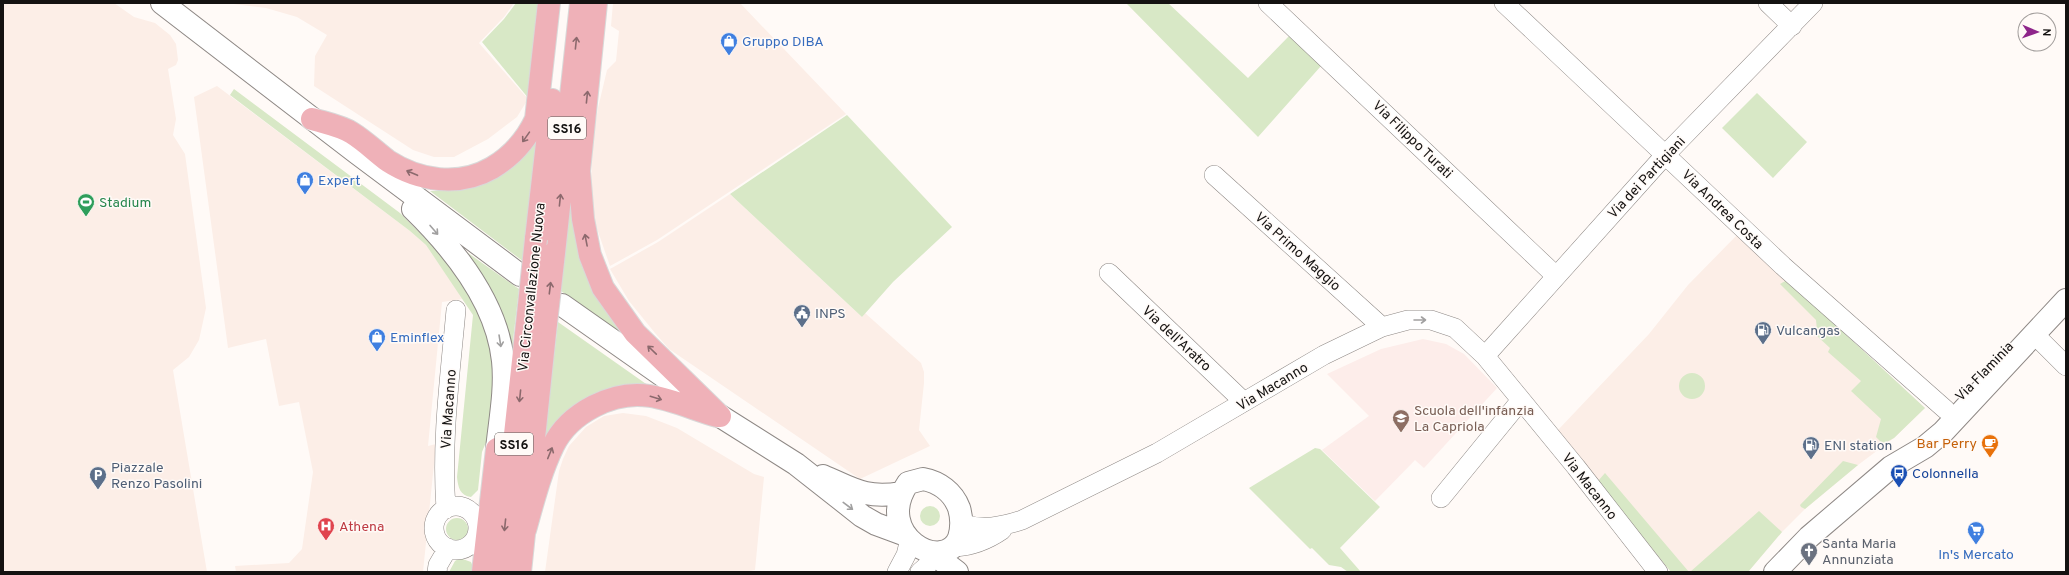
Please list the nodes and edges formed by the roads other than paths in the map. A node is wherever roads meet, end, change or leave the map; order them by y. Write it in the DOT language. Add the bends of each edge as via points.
graph roads {
  1 [pos="162,3"];
  2 [pos="549,3"];
  3 [pos="562,3"];
  4 [pos="581,3"];
  5 [pos="596,3"];
  6 [pos="1268,3"];
  7 [pos="1504,3"];
  8 [pos="1768,3"];
  9 [pos="1813,3"];
  10 [pos="1792,26"];
  11 [pos="312,119"];
  12 [pos="357,153"];
  13 [pos="1666,154"];
  14 [pos="1214,175"];
  15 [pos="520,274"];
  16 [pos="1109,274"];
  17 [pos="1556,276"];
  18 [pos="2066,290"];
  19 [pos="2066,300"];
  20 [pos="562,305"];
  21 [pos="456,310"];
  22 [pos="537,319"];
  23 [pos="1382,327"];
  24 [pos="2035,334"];
  25 [pos="1485,356"];
  26 [pos="2066,366"];
  27 [pos="1521,400"];
  28 [pos="1244,402"];
  29 [pos="1946,410"];
  30 [pos="720,416"];
  31 [pos="497,449"];
  32 [pos="1906,457"];
  33 [pos="796,464"];
  34 [pos="901,493"];
  35 [pos="1441,498"];
  36 [pos="446,509"];
  37 [pos="473,514"];
  38 [pos="962,524"];
  39 [pos="1008,525"];
  40 [pos="525,530"];
  41 [pos="906,538"];
  42 [pos="470,545"];
  43 [pos="448,548"];
  44 [pos="939,556"];
  45 [pos="489,571"];
  46 [pos="437,572"];
  47 [pos="520,572"];
  48 [pos="897,572"];
  49 [pos="957,572"];
  50 [pos="963,572"];
  51 [pos="1658,572"];
  52 [pos="1775,572"];
  1 -- 11 [label="street"];
  2 -- 11 [label="main road, one-way" via="536,119 518,147 487,171 457,180 430,179 416,175 389,161 351,133"];
  3 -- 22 [label="main road, Via Circonvallazione Nuova / SS16, bridge" via="536,239"];
  22 -- 4 [label="main road, Via Circonvallazione Nuova / SS16, one-way, bridge" via="554,253"];
  30 -- 5 [label="main road, one-way" via="634,333 603,288 590,255 582,219 579,171"];
  6 -- 17 [label="street, Via Filippo Turati"];
  7 -- 13 [label="street, Via Andrea Costa"];
  8 -- 10 [label="street"];
  9 -- 10 [label="street, Via dei Partigiani"];
  10 -- 13 [label="street, Via dei Partigiani"];
  11 -- 12 [label="street"];
  12 -- 15 [label="street"];
  12 -- 31 [label="street, one-way" via="432,227 473,280 486,306 498,332 503,361"];
  13 -- 17 [label="street, Via dei Partigiani"];
  13 -- 29 [label="street, Via Andrea Costa" via="1783,266"];
  14 -- 23 [label="street, Via Primo Maggio"];
  16 -- 28 [label="street, Via dell'Aratro"];
  17 -- 25 [label="street, Via dei Partigiani"];
  18 -- 29 [label="street, Via Flaminia" via="2058,295"];
  19 -- 24 [label="street, Via Flaminia"];
  20 -- 30 [label="street"];
  21 -- 36 [label="street, Via Macanno" via="445,430"];
  22 -- 40 [label="main road, Via Circonvallazione Nuova / SS16"];
  22 -- 45 [label="main road, Via Circonvallazione Nuova / SS16, one-way"];
  23 -- 25 [label="street, Via Macanno, one-way" via="1408,320 1431,320 1454,328"];
  23 -- 28 [label="street, Via Macanno" via="1324,355"];
  24 -- 26 [label="street"];
  24 -- 32 [label="street, Via Flaminia" via="1952,424 1925,447"];
  25 -- 27 [label="street, Via Macanno"];
  27 -- 35 [label="street"];
  27 -- 51 [label="street, Via Macanno"];
  28 -- 39 [label="street, Via Macanno" via="1118,474"];
  29 -- 32 [label="street, Via Flaminia"];
  30 -- 33 [label="street"];
  40 -- 30 [label="main road, one-way" via="553,445 568,426 594,405 622,396 650,396"];
  31 -- 37 [label="street" via="490,457 485,501"];
  31 -- 45 [label="main road"];
  32 -- 52 [label="street, Via Flaminia" via="1809,537"];
  33 -- 34 [label="street" via="861,493"];
  33 -- 41 [label="street, one-way" via="862,516"];
  34 -- 38 [label="street" via="908,483 915,480 932,481 948,491 956,500"];
  34 -- 41 [label="street" via="899,521"];
  36 -- 37 [label="street" via="459,506"];
  36 -- 43 [label="street" via="437,518 435,532 442,544"];
  37 -- 42 [label="street" via="478,525"];
  38 -- 39 [label="street, Via Macanno" via="984,528"];
  38 -- 44 [label="street" via="960,534"];
  39 -- 44 [label="street, Via Macanno" via="993,536"];
  40 -- 47 [label="main road, Via Circonvallazione Nuova / SS16"];
  41 -- 44 [label="street" via="915,548"];
  41 -- 48 [label="street" via="906,555"];
  42 -- 43 [label="street" via="463,548"];
  42 -- 45 [label="street"];
  43 -- 46 [label="street" via="438,565"];
  44 -- 49 [label="street"];
  44 -- 50 [label="street"];
}
